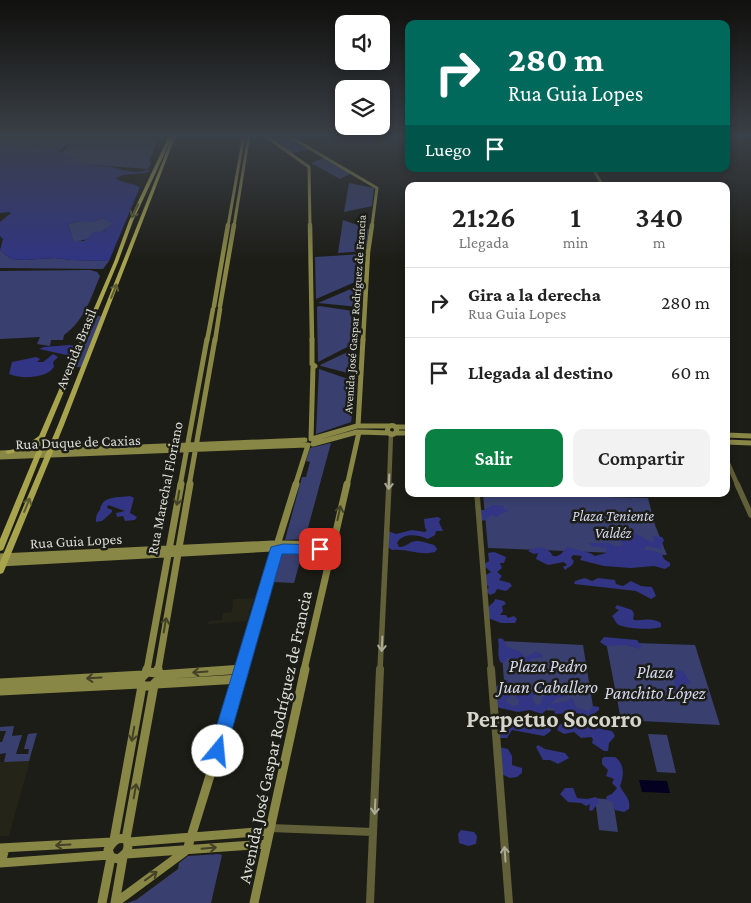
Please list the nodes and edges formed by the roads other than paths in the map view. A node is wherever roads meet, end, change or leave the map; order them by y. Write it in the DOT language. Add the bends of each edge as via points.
graph roads {
  1 [pos="151,177"];
  2 [pos="159,177"];
  3 [pos="238,177"];
  4 [pos="241,177"];
  5 [pos="309,177"];
  6 [pos="358,177"];
  7 [pos="234,195"];
  8 [pos="239,195"];
  9 [pos="224,245"];
  10 [pos="230,245"];
  11 [pos="215,296"];
  12 [pos="222,296"];
  13 [pos="213,308"];
  14 [pos="220,308"];
  15 [pos="198,392"];
  16 [pos="206,392"];
  17 [pos="200,427"];
  18 [pos="191,428"];
  19 [pos="405,428"];
  20 [pos="358,429"];
  21 [pos="392,430"];
  22 [pos="405,432"];
  23 [pos="730,435"];
  24 [pos="751,436"];
  25 [pos="42,437"];
  26 [pos="309,442"];
  27 [pos="730,442"];
  28 [pos="751,443"];
  29 [pos="187,447"];
  30 [pos="196,447"];
  31 [pos="8,452"];
  32 [pos="49,452"];
  33 [pos="0,453"];
  34 [pos="39,453"];
  35 [pos="0,457"];
  36 [pos="730,468"];
  37 [pos="478,497"];
  38 [pos="751,515"];
  39 [pos="277,546"];
  40 [pos="332,547"];
  41 [pos="0,548"];
  42 [pos="168,552"];
  43 [pos="177,552"];
  44 [pos="2,560"];
  45 [pos="0,572"];
  46 [pos="243,669"];
  47 [pos="144,674"];
  48 [pos="157,674"];
  49 [pos="240,678"];
  50 [pos="54,680"];
  51 [pos="0,683"];
  52 [pos="141,685"];
  53 [pos="155,685"];
  54 [pos="52,688"];
  55 [pos="0,691"];
  56 [pos="270,830"];
  57 [pos="373,832"];
  58 [pos="191,837"];
  59 [pos="127,840"];
  60 [pos="113,841"];
  61 [pos="267,844"];
  62 [pos="2,848"];
  63 [pos="188,850"];
  64 [pos="110,856"];
  65 [pos="124,856"];
  66 [pos="0,863"];
  67 [pos="102,903"];
  68 [pos="115,903"];
  69 [pos="254,903"];
  70 [pos="370,903"];
  71 [pos="509,903"];
  1 -- 25 [label="main road, Avenida Brasil, one-way"];
  32 -- 2 [label="main road, Avenida Brasil, one-way"];
  3 -- 7 [label="main road, Rua Marechal Floriano"];
  4 -- 8 [label="main road, Rua Marechal Floriano"];
  5 -- 26 [label="main road" via="313,366"];
  6 -- 20 [label="main road, Avenida José Gaspar Rodríguez de Francia" via="377,188 368,252"];
  7 -- 8 [label="main road"];
  7 -- 9 [label="main road, Rua Marechal Floriano"];
  8 -- 10 [label="main road, Rua Marechal Floriano"];
  9 -- 10 [label="main road"];
  9 -- 11 [label="main road, Rua Marechal Floriano"];
  10 -- 12 [label="main road, Rua Marechal Floriano"];
  11 -- 12 [label="main road"];
  11 -- 13 [label="main road, Rua Marechal Floriano"];
  12 -- 14 [label="main road, Rua Marechal Floriano"];
  13 -- 14 [label="main road"];
  13 -- 15 [label="main road, Rua Marechal Floriano"];
  14 -- 16 [label="main road, Rua Marechal Floriano"];
  15 -- 16 [label="main road"];
  15 -- 18 [label="main road, Rua Marechal Floriano"];
  16 -- 17 [label="main road, Rua Marechal Floriano"];
  17 -- 18 [label="main road"];
  17 -- 30 [label="main road, Rua Marechal Floriano"];
  18 -- 29 [label="main road, Rua Marechal Floriano"];
  19 -- 21 [label="main road"];
  20 -- 21 [label="main road, Rua Duque de Caxias"];
  20 -- 26 [label="main road, Rua Duque de Caxias"];
  40 -- 20 [label="main road, Avenida José Gaspar Rodríguez de Francia, one-way"];
  21 -- 22 [label="main road"];
  21 -- 57 [label="street, one-way"];
  23 -- 24 [label="main road"];
  25 -- 31 [label="main road" via="25,448"];
  25 -- 34 [label="main road, Avenida Brasil"];
  26 -- 30 [label="main road, Rua Duque de Caxias"];
  26 -- 39 [label="main road"];
  27 -- 28 [label="main road"];
  29 -- 30 [label="main road, Rua Duque de Caxias"];
  29 -- 32 [label="main road, Rua Duque de Caxias"];
  29 -- 42 [label="main road, Rua Marechal Floriano, one-way"];
  30 -- 43 [label="main road, Rua Marechal Floriano"];
  31 -- 33 [label="main road, Rua Duque de Caxias"];
  31 -- 34 [label="main road, Rua Duque de Caxias"];
  32 -- 34 [label="main road, Rua Duque de Caxias"];
  44 -- 32 [label="main road, Avenida Brasil, one-way"];
  34 -- 35 [label="main road, Rua Duque de Caxias"];
  34 -- 41 [label="main road, Avenida Brasil"];
  36 -- 38 [label="street"];
  71 -- 37 [label="street, one-way"];
  39 -- 40 [label="main road, Rua Guia Lopes"];
  39 -- 43 [label="main road, Rua Guia Lopes"];
  39 -- 46 [label="main road"];
  40 -- 56 [label="main road, Avenida José Gaspar Rodríguez de Francia"];
  42 -- 43 [label="main road, Rua Guia Lopes"];
  42 -- 44 [label="main road, Rua Guia Lopes"];
  42 -- 47 [label="main road, Rua Marechal Floriano"];
  48 -- 43 [label="main road, Rua Marechal Floriano, one-way"];
  44 -- 45 [label="main road, Avenida Brasil"];
  46 -- 48 [label="main road, one-way"];
  46 -- 49 [label="main road"];
  47 -- 48 [label="main road"];
  47 -- 50 [label="main road, one-way"];
  47 -- 52 [label="main road" via="140,679"];
  48 -- 53 [label="main road" via="159,679"];
  49 -- 53 [label="main road"];
  49 -- 58 [label="main road"];
  50 -- 51 [label="main road"];
  50 -- 54 [label="main road"];
  52 -- 53 [label="main road"];
  52 -- 54 [label="main road"];
  52 -- 60 [label="main road, one-way"];
  59 -- 53 [label="main road, one-way"];
  54 -- 55 [label="main road"];
  56 -- 57 [label="street"];
  56 -- 58 [label="main road"];
  56 -- 61 [label="main road, Avenida José Gaspar Rodríguez de Francia"];
  57 -- 70 [label="street"];
  58 -- 59 [label="main road"];
  58 -- 63 [label="main road"];
  59 -- 60 [label="main road"];
  59 -- 65 [label="main road" via="129,847"];
  60 -- 62 [label="main road, one-way"];
  60 -- 64 [label="main road" via="108,850"];
  63 -- 61 [label="main road, one-way"];
  61 -- 69 [label="main road, Avenida José Gaspar Rodríguez de Francia"];
  62 -- 66 [label="main road"];
  63 -- 65 [label="main road"];
  68 -- 63 [label="main road, one-way"];
  64 -- 65 [label="main road" via="118,859"];
  64 -- 66 [label="main road"];
  64 -- 67 [label="main road"];
  65 -- 68 [label="main road"];
}
